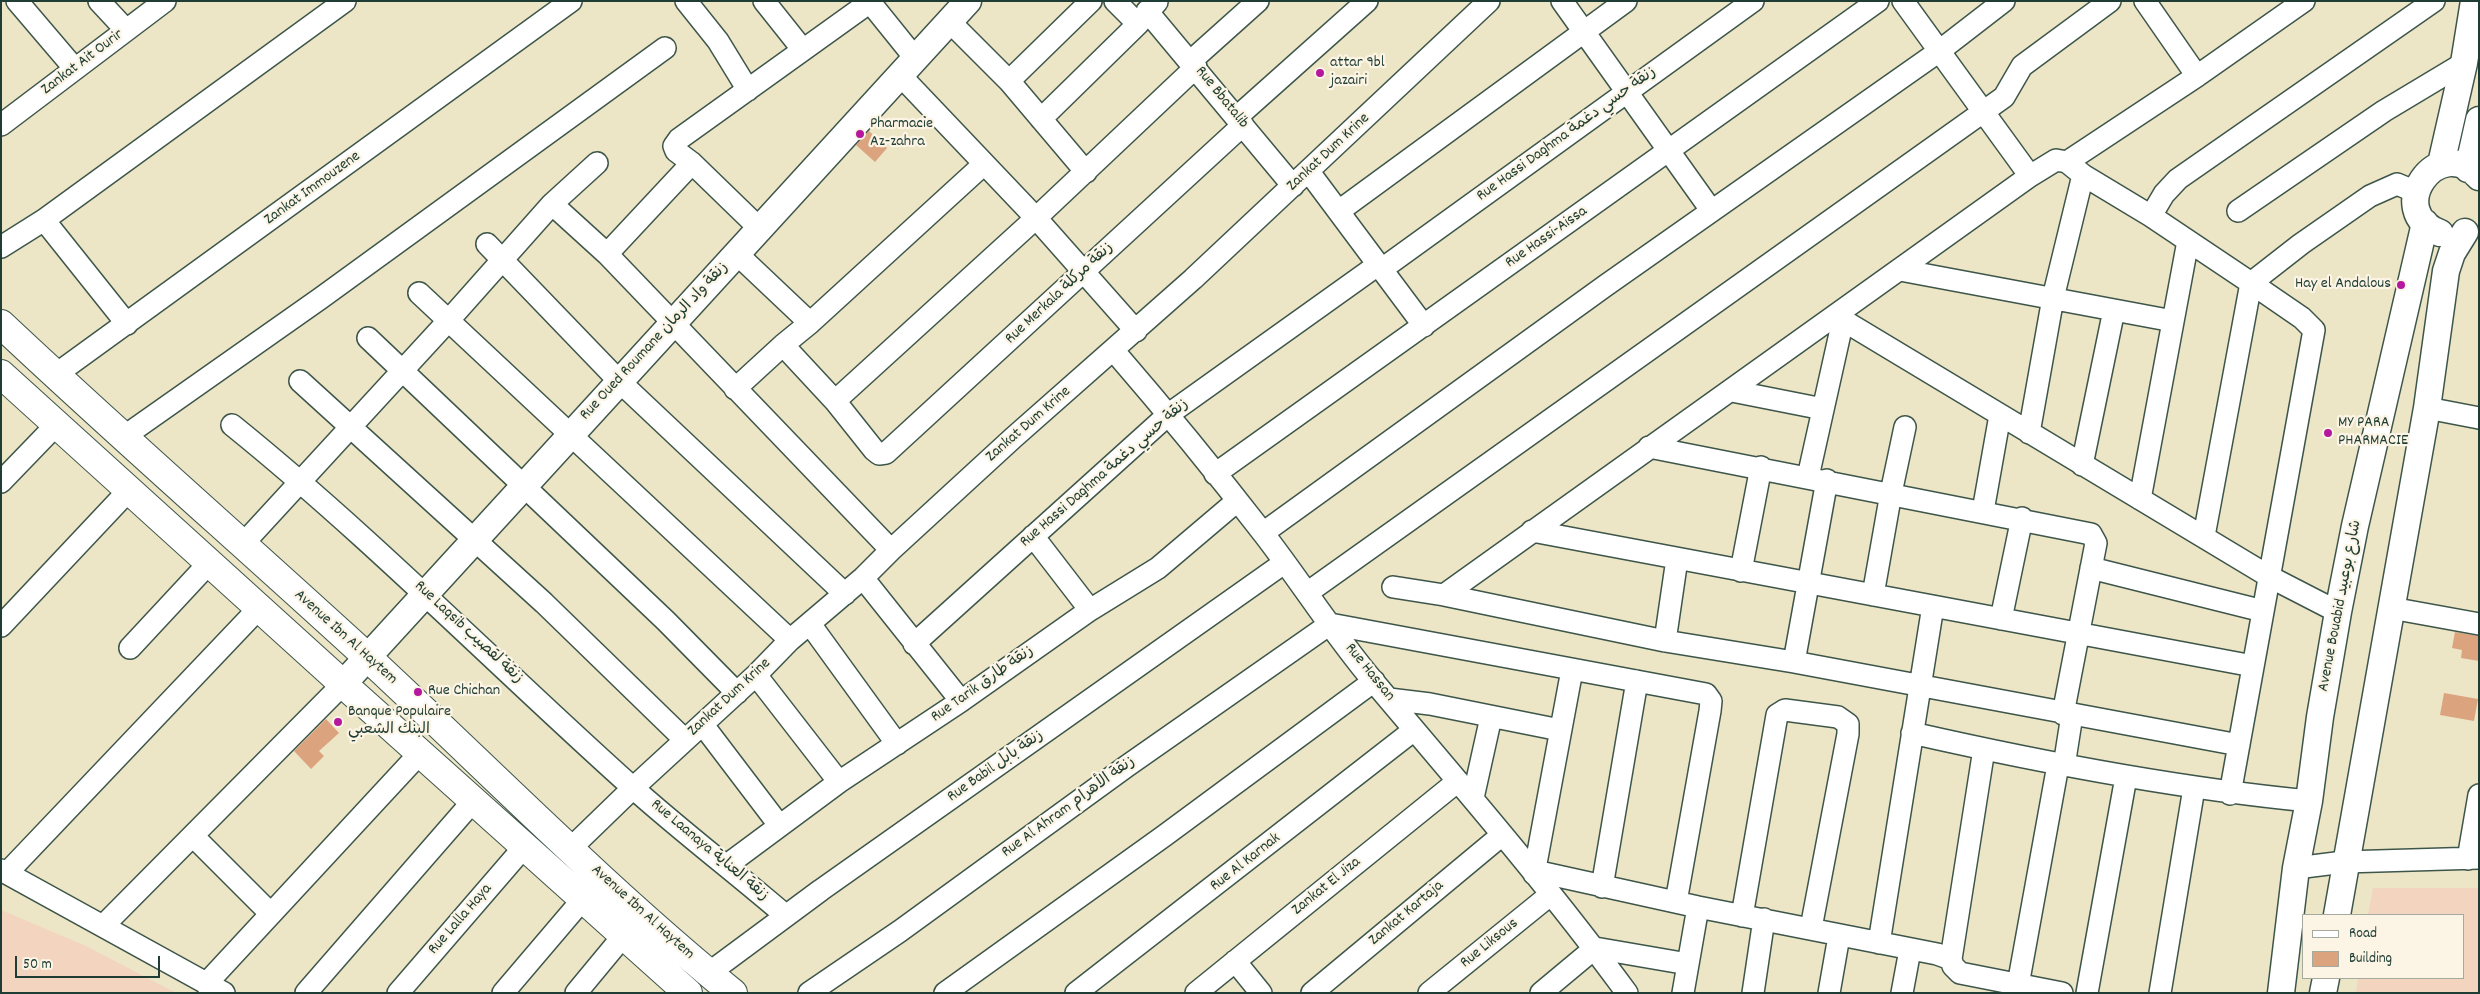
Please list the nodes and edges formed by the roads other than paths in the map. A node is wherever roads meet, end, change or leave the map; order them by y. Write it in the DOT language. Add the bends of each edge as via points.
graph roads {
  1 [pos="17,1"];
  2 [pos="99,1"];
  3 [pos="165,1"];
  4 [pos="345,1"];
  5 [pos="570,1"];
  6 [pos="686,1"];
  7 [pos="764,1"];
  8 [pos="968,1"];
  9 [pos="1091,1"];
  10 [pos="1115,1"];
  11 [pos="1258,1"];
  12 [pos="1367,1"];
  13 [pos="1489,1"];
  14 [pos="1562,1"];
  15 [pos="1626,1"];
  16 [pos="1753,1"];
  17 [pos="1878,1"];
  18 [pos="1903,1"];
  19 [pos="2004,1"];
  20 [pos="2110,1"];
  21 [pos="2145,1"];
  22 [pos="2304,1"];
  23 [pos="2434,1"];
  24 [pos="2474,1"];
  25 [pos="869,2"];
  26 [pos="1147,12"];
  27 [pos="949,21"];
  28 [pos="126,30"];
  29 [pos="1584,32"];
  30 [pos="665,48"];
  31 [pos="803,50"];
  32 [pos="1938,52"];
  33 [pos="2464,63"];
  34 [pos="1193,64"];
  35 [pos="908,67"];
  36 [pos="75,69"];
  37 [pos="2197,76"];
  38 [pos="1009,81"];
  39 [pos="748,90"];
  40 [pos="1627,92"];
  41 [pos="1984,112"];
  42 [pos="1041,119"];
  43 [pos="2479,120"];
  44 [pos="1240,121"];
  45 [pos="1,125"];
  46 [pos="1668,150"];
  47 [pos="597,163"];
  48 [pos="692,163"];
  49 [pos="984,164"];
  50 [pos="2440,164"];
  51 [pos="2075,168"];
  52 [pos="1086,172"];
  53 [pos="1309,172"];
  54 [pos="2473,173"];
  55 [pos="2030,176"];
  56 [pos="1293,186"];
  57 [pos="2416,192"];
  58 [pos="552,204"];
  59 [pos="1711,210"];
  60 [pos="2238,210"];
  61 [pos="1339,211"];
  62 [pos="2151,216"];
  63 [pos="1036,218"];
  64 [pos="44,220"];
  65 [pos="2425,223"];
  66 [pos="2475,225"];
  67 [pos="759,228"];
  68 [pos="2188,241"];
  69 [pos="487,244"];
  70 [pos="1,247"];
  71 [pos="607,254"];
  72 [pos="736,254"];
  73 [pos="502,260"];
  74 [pos="1380,267"];
  75 [pos="1900,270"];
  76 [pos="1084,273"];
  77 [pos="2252,283"];
  78 [pos="419,293"];
  79 [pos="2053,298"];
  80 [pos="2114,310"];
  81 [pos="1840,318"];
  82 [pos="448,320"];
  83 [pos="2173,322"];
  84 [pos="673,323"];
  85 [pos="1,324"];
  86 [pos="127,324"];
  87 [pos="810,324"];
  88 [pos="1424,326"];
  89 [pos="1136,331"];
  90 [pos="368,338"];
  91 [pos="783,344"];
  92 [pos="1114,351"];
  93 [pos="401,372"];
  94 [pos="1,374"];
  95 [pos="55,376"];
  96 [pos="619,381"];
  97 [pos="300,382"];
  98 [pos="734,389"];
  99 [pos="1732,391"];
  100 [pos="835,401"];
  101 [pos="2427,408"];
  102 [pos="1823,409"];
  103 [pos="1169,414"];
  104 [pos="2000,416"];
  105 [pos="2479,418"];
  106 [pos="56,425"];
  107 [pos="232,425"];
  108 [pos="350,426"];
  109 [pos="1905,427"];
  110 [pos="2029,432"];
  111 [pos="570,434"];
  112 [pos="122,438"];
  113 [pos="1649,447"];
  114 [pos="2082,465"];
  115 [pos="1761,467"];
  116 [pos="1215,474"];
  117 [pos="1817,478"];
  118 [pos="300,480"];
  119 [pos="1,482"];
  120 [pos="523,486"];
  121 [pos="130,489"];
  122 [pos="1891,493"];
  123 [pos="2140,499"];
  124 [pos="1237,502"];
  125 [pos="1983,511"];
  126 [pos="2022,518"];
  127 [pos="1532,531"];
  128 [pos="1263,533"];
  129 [pos="1033,536"];
  130 [pos="2204,536"];
  131 [pos="474,539"];
  132 [pos="242,544"];
  133 [pos="891,550"];
  134 [pos="1677,558"];
  135 [pos="210,562"];
  136 [pos="1284,563"];
  137 [pos="2091,568"];
  138 [pos="1741,571"];
  139 [pos="2270,577"];
  140 [pos="863,578"];
  141 [pos="1806,582"];
  142 [pos="1393,587"];
  143 [pos="425,593"];
  144 [pos="1307,593"];
  145 [pos="845,594"];
  146 [pos="1444,595"];
  147 [pos="1873,595"];
  148 [pos="1933,606"];
  149 [pos="260,607"];
  150 [pos="2391,608"];
  151 [pos="1090,610"];
  152 [pos="2263,611"];
  153 [pos="2338,612"];
  154 [pos="2001,619"];
  155 [pos="810,624"];
  156 [pos="1330,624"];
  157 [pos="2479,624"];
  158 [pos="1,626"];
  159 [pos="2078,633"];
  160 [pos="790,640"];
  161 [pos="1665,641"];
  162 [pos="914,644"];
  163 [pos="130,648"];
  164 [pos="366,657"];
  165 [pos="1794,662"];
  166 [pos="2253,666"];
  167 [pos="1572,670"];
  168 [pos="756,675"];
  169 [pos="1374,681"];
  170 [pos="1637,681"];
  171 [pos="343,684"];
  172 [pos="1921,686"];
  173 [pos="737,693"];
  174 [pos="1389,698"];
  175 [pos="961,701"];
  176 [pos="2068,715"];
  177 [pos="1491,717"];
  178 [pos="703,725"];
  179 [pos="1414,730"];
  180 [pos="1560,730"];
  181 [pos="1912,733"];
  182 [pos="685,740"];
  183 [pos="897,744"];
  184 [pos="2238,745"];
  185 [pos="1984,750"];
  186 [pos="422,752"];
  187 [pos="2061,765"];
  188 [pos="2126,777"];
  189 [pos="1458,781"];
  190 [pos="839,782"];
  191 [pos="633,788"];
  192 [pos="2194,788"];
  193 [pos="2230,794"];
  194 [pos="2479,794"];
  195 [pos="1473,798"];
  196 [pos="474,800"];
  197 [pos="2309,801"];
  198 [pos="779,825"];
  199 [pos="1502,834"];
  200 [pos="193,836"];
  201 [pos="524,847"];
  202 [pos="570,849"];
  203 [pos="2473,858"];
  204 [pos="2344,862"];
  205 [pos="727,865"];
  206 [pos="2296,868"];
  207 [pos="4,871"];
  208 [pos="1535,872"];
  209 [pos="1602,887"];
  210 [pos="1550,895"];
  211 [pos="583,898"];
  212 [pos="1676,902"];
  213 [pos="1698,907"];
  214 [pos="271,914"];
  215 [pos="2337,914"];
  216 [pos="785,915"];
  217 [pos="1742,916"];
  218 [pos="1764,919"];
  219 [pos="104,925"];
  220 [pos="1812,928"];
  221 [pos="624,935"];
  222 [pos="1839,936"];
  223 [pos="1879,943"];
  224 [pos="1595,948"];
  225 [pos="1910,950"];
  226 [pos="1951,959"];
  227 [pos="1235,961"];
  228 [pos="1688,964"];
  229 [pos="709,973"];
  230 [pos="2326,979"];
  231 [pos="2018,985"];
  232 [pos="1982,986"];
  233 [pos="215,988"];
  234 [pos="685,992"];
  235 [pos="306,993"];
  236 [pos="398,993"];
  237 [pos="503,993"];
  238 [pos="576,993"];
  239 [pos="733,993"];
  240 [pos="809,993"];
  241 [pos="945,993"];
  242 [pos="1076,993"];
  243 [pos="1196,993"];
  244 [pos="1261,993"];
  245 [pos="1312,993"];
  246 [pos="1429,993"];
  247 [pos="1541,993"];
  248 [pos="1627,993"];
  249 [pos="1683,993"];
  250 [pos="1753,993"];
  251 [pos="1829,993"];
  252 [pos="1902,993"];
  253 [pos="2062,993"];
  254 [pos="2087,993"];
  255 [pos="2160,993"];
  256 [pos="2281,993"];
  257 [pos="2323,993"];
  1 -- 36 [label="street"];
  2 -- 28 [label="street"];
  3 -- 28 [label="street, Zankat Ait Ourir"];
  4 -- 64 [label="street"];
  5 -- 86 [label="street, Zankat Immouzene"];
  6 -- 39 [label="street" via="718,41"];
  7 -- 31 [label="street"];
  8 -- 27 [label="street, Rue Oued Roumane زنقة واد الرمان"];
  9 -- 38 [label="street"];
  10 -- 26 [label="street, Rue Bbatalib"];
  11 -- 34 [label="street"];
  12 -- 44 [label="street, Rue Merkala زنقة مركلة"];
  13 -- 53 [label="street, Zankat Dum Krine"];
  14 -- 29 [label="street"];
  15 -- 29 [label="street"];
  16 -- 40 [label="street, Rue Hassi Daghma زنقة حسي دغمة"];
  17 -- 46 [label="street, Rue Hassi-Aissa"];
  18 -- 32 [label="street"];
  19 -- 32 [label="street"];
  20 -- 41 [label="street" via="2022,66 2004,97"];
  21 -- 37 [label="street"];
  22 -- 37 [label="street"];
  23 -- 62 [label="street" via="2178,179"];
  24 -- 33 [label="street"];
  25 -- 31 [label="street"];
  25 -- 35 [label="street"];
  26 -- 34 [label="street, Rue Bbatalib"];
  26 -- 42 [label="street"];
  27 -- 35 [label="street, Rue Oued Roumane زنقة واد الرمان"];
  27 -- 38 [label="street"];
  28 -- 36 [label="street, Zankat Ait Ourir"];
  29 -- 40 [label="street"];
  29 -- 61 [label="street"];
  30 -- 112 [label="street"];
  31 -- 39 [label="street"];
  32 -- 41 [label="street"];
  32 -- 59 [label="street"];
  33 -- 50 [label="street"];
  33 -- 60 [label="street" via="2384,112"];
  34 -- 44 [label="street, Rue Bbatalib"];
  34 -- 52 [label="street"];
  35 -- 49 [label="street"];
  35 -- 67 [label="street, Rue Oued Roumane زنقة واد الرمان"];
  36 -- 45 [label="street, Zankat Ait Ourir"];
  37 -- 51 [label="street"];
  38 -- 42 [label="street"];
  39 -- 48 [label="street" via="676,142 675,150"];
  40 -- 46 [label="street"];
  40 -- 74 [label="street, Rue Hassi Daghma زنقة حسي دغمة"];
  41 -- 55 [label="street"];
  41 -- 144 [label="street"];
  42 -- 52 [label="street"];
  43 -- 54 [label="street"];
  44 -- 56 [label="street, Rue Bbatalib"];
  44 -- 76 [label="street, Rue Merkala زنقة مركلة"];
  46 -- 59 [label="street"];
  46 -- 88 [label="street, Rue Hassi-Aissa"];
  47 -- 58 [label="street"];
  48 -- 67 [label="street"];
  48 -- 71 [label="street"];
  49 -- 63 [label="street"];
  49 -- 87 [label="street"];
  50 -- 54 [label="street" via="2457,164"];
  50 -- 57 [label="street" via="2426,174"];
  51 -- 55 [label="street" via="2056,160"];
  51 -- 62 [label="street"];
  51 -- 79 [label="street"];
  52 -- 63 [label="street"];
  53 -- 56 [label="street, Zankat Dum Krine"];
  53 -- 61 [label="street"];
  55 -- 75 [label="street"];
  56 -- 89 [label="street, Zankat Dum Krine"];
  57 -- 65 [label="street" via="2416,209"];
  57 -- 77 [label="street" via="2397,184 2370,196"];
  58 -- 71 [label="street"];
  58 -- 73 [label="street"];
  59 -- 128 [label="street"];
  61 -- 74 [label="street"];
  62 -- 68 [label="street"];
  63 -- 76 [label="street"];
  63 -- 100 [label="street"];
  64 -- 70 [label="street"];
  64 -- 86 [label="street"];
  65 -- 66 [label="street" via="2444,234"];
  65 -- 153 [label="street, Avenue Bouabid شارع بوعبيد"];
  66 -- 101 [label="street" via="2452,253 2446,271"];
  67 -- 72 [label="street, Rue Oued Roumane زنقة واد الرمان"];
  68 -- 77 [label="street"];
  68 -- 83 [label="street"];
  69 -- 73 [label="street"];
  71 -- 84 [label="street"];
  72 -- 84 [label="street, Rue Oued Roumane زنقة واد الرمان"];
  72 -- 87 [label="street"];
  73 -- 82 [label="street"];
  73 -- 96 [label="street"];
  74 -- 88 [label="street"];
  74 -- 103 [label="street, Rue Hassi Daghma زنقة حسي دغمة"];
  75 -- 79 [label="street"];
  75 -- 81 [label="street"];
  76 -- 89 [label="street"];
  76 -- 100 [label="street, Rue Merkala زنقة مركلة" via="890,451 882,454 874,450"];
  77 -- 130 [label="street"];
  77 -- 139 [label="street" via="2314,330"];
  78 -- 82 [label="street"];
  79 -- 80 [label="street"];
  79 -- 110 [label="street"];
  80 -- 83 [label="street"];
  80 -- 114 [label="street"];
  81 -- 99 [label="street"];
  81 -- 102 [label="street"];
  81 -- 104 [label="street"];
  82 -- 93 [label="street"];
  82 -- 111 [label="street"];
  83 -- 123 [label="street"];
  84 -- 96 [label="street, Rue Oued Roumane زنقة واد الرمان"];
  84 -- 98 [label="street"];
  85 -- 95 [label="main road, Avenue Ibn Al Haytem"];
  86 -- 95 [label="street, Zankat Immouzene"];
  87 -- 91 [label="street"];
  88 -- 116 [label="street, Rue Hassi-Aissa"];
  89 -- 92 [label="street, Zankat Dum Krine"];
  90 -- 93 [label="street"];
  91 -- 98 [label="street"];
  91 -- 100 [label="street"];
  92 -- 103 [label="street, Rue Hassan"];
  92 -- 133 [label="street, Zankat Dum Krine"];
  93 -- 108 [label="street"];
  93 -- 120 [label="street"];
  94 -- 106 [label="main road, Avenue Ibn Al Haytem"];
  95 -- 112 [label="main road, Avenue Ibn Al Haytem"];
  96 -- 111 [label="street, Rue Oued Roumane زنقة واد الرمان"];
  96 -- 145 [label="street"];
  97 -- 108 [label="street"];
  98 -- 133 [label="street"];
  99 -- 102 [label="street"];
  99 -- 113 [label="street"];
  101 -- 105 [label="street"];
  101 -- 150 [label="street"];
  102 -- 117 [label="street"];
  103 -- 116 [label="street, Rue Hassan"];
  103 -- 129 [label="street, Rue Hassi Daghma زنقة حسي دغمة"];
  104 -- 110 [label="street"];
  104 -- 125 [label="street"];
  106 -- 119 [label="street"];
  106 -- 121 [label="main road, Avenue Ibn Al Haytem"];
  107 -- 118 [label="street, Rue Laqsib زنقة لقصيب"];
  108 -- 118 [label="street"];
  108 -- 131 [label="street"];
  109 -- 122 [label="street"];
  110 -- 114 [label="street"];
  111 -- 120 [label="street, Rue Oued Roumane زنقة واد الرمان"];
  111 -- 160 [label="street"];
  112 -- 132 [label="main road, Avenue Ibn Al Haytem"];
  113 -- 115 [label="street"];
  113 -- 127 [label="street"];
  114 -- 123 [label="street"];
  115 -- 117 [label="street"];
  115 -- 138 [label="street"];
  116 -- 124 [label="street, Rue Hassan"];
  117 -- 122 [label="street"];
  117 -- 141 [label="street"];
  118 -- 132 [label="street"];
  118 -- 143 [label="street, Rue Laqsib زنقة لقصيب"];
  120 -- 131 [label="street, Rue Oued Roumane زنقة واد الرمان"];
  120 -- 173 [label="street"];
  121 -- 135 [label="main road, Avenue Ibn Al Haytem"];
  121 -- 158 [label="street"];
  122 -- 125 [label="street"];
  122 -- 147 [label="street"];
  123 -- 130 [label="street"];
  124 -- 128 [label="street, Rue Hassan"];
  124 -- 151 [label="street, Rue Tarik زنقة طارق" via="1164,563"];
  125 -- 126 [label="street"];
  126 -- 137 [label="street" via="2091,534 2096,543"];
  126 -- 154 [label="street"];
  127 -- 134 [label="street"];
  127 -- 146 [label="street"];
  128 -- 136 [label="street, Rue Hassan"];
  129 -- 151 [label="street"];
  129 -- 162 [label="street, Rue Hassi Daghma زنقة حسي دغمة"];
  130 -- 139 [label="street"];
  131 -- 143 [label="street, Rue Oued Roumane زنقة واد الرمان"];
  131 -- 182 [label="street"];
  132 -- 164 [label="main road, Avenue Ibn Al Haytem"];
  133 -- 140 [label="street, Zankat Dum Krine"];
  134 -- 138 [label="street"];
  134 -- 161 [label="street"];
  135 -- 149 [label="main road, Avenue Ibn Al Haytem"];
  135 -- 163 [label="street"];
  136 -- 144 [label="street, Rue Hassan"];
  136 -- 216 [label="street, Rue Babil زنقة بابل"];
  137 -- 152 [label="street"];
  137 -- 159 [label="street"];
  138 -- 141 [label="street"];
  139 -- 152 [label="street"];
  139 -- 153 [label="street"];
  140 -- 145 [label="street, Zankat Dum Krine"];
  140 -- 162 [label="street"];
  141 -- 147 [label="street"];
  141 -- 165 [label="street"];
  142 -- 146 [label="street"];
  143 -- 164 [label="street, Rue Oued Roumane زنقة واد الرمان"];
  143 -- 191 [label="street, Rue Laqsib زنقة لقصيب"];
  144 -- 156 [label="street, Rue Hassan"];
  145 -- 155 [label="street, Zankat Dum Krine"];
  146 -- 161 [label="street"];
  147 -- 148 [label="street"];
  148 -- 154 [label="street"];
  148 -- 172 [label="street"];
  149 -- 171 [label="main road, Avenue Ibn Al Haytem"];
  149 -- 207 [label="street"];
  150 -- 157 [label="street"];
  150 -- 204 [label="street"];
  151 -- 175 [label="street, Rue Tarik زنقة طارق"];
  152 -- 166 [label="street"];
  153 -- 197 [label="street, Avenue Bouabid شارع بوعبيد"];
  154 -- 159 [label="street"];
  155 -- 160 [label="street, Zankat Dum Krine"];
  155 -- 183 [label="street"];
  156 -- 167 [label="street"];
  156 -- 169 [label="street, Rue Hassan"];
  156 -- 240 [label="street, Rue Al Ahram زنقة الأهرام"];
  159 -- 166 [label="street"];
  159 -- 176 [label="street"];
  160 -- 168 [label="street, Zankat Dum Krine"];
  161 -- 165 [label="street"];
  162 -- 175 [label="street"];
  164 -- 171 [label="street, Rue Oued Roumane زنقة واد الرمان"];
  164 -- 202 [label="main road, Avenue Ibn Al Haytem"];
  165 -- 172 [label="street"];
  166 -- 184 [label="street"];
  167 -- 170 [label="street"];
  167 -- 180 [label="street"];
  168 -- 173 [label="street, Zankat Dum Krine"];
  168 -- 190 [label="street"];
  169 -- 174 [label="street, Rue Hassan"];
  169 -- 241 [label="street"];
  170 -- 209 [label="street"];
  170 -- 212 [label="street" via="1701,692 1711,701"];
  171 -- 186 [label="main road, Avenue Ibn Al Haytem"];
  171 -- 200 [label="street"];
  172 -- 176 [label="street"];
  172 -- 181 [label="street"];
  173 -- 178 [label="street, Zankat Dum Krine"];
  174 -- 177 [label="street"];
  174 -- 179 [label="street, Rue Hassan"];
  175 -- 183 [label="street, Rue Tarik زنقة طارق"];
  176 -- 184 [label="street"];
  176 -- 187 [label="street"];
  177 -- 180 [label="street"];
  177 -- 195 [label="street"];
  178 -- 182 [label="street, Zankat Dum Krine"];
  178 -- 198 [label="street"];
  179 -- 189 [label="street, Rue Hassan"];
  179 -- 242 [label="street, Rue Al Karnak"];
  180 -- 208 [label="street"];
  181 -- 185 [label="street"];
  181 -- 223 [label="street"];
  182 -- 191 [label="street, Zankat Dum Krine"];
  183 -- 190 [label="street, Rue Tarik زنقة طارق"];
  184 -- 193 [label="street"];
  185 -- 187 [label="street"];
  185 -- 226 [label="street"];
  186 -- 196 [label="main road, Avenue Ibn Al Haytem"];
  186 -- 214 [label="street"];
  187 -- 188 [label="street"];
  187 -- 231 [label="street"];
  188 -- 192 [label="street"];
  188 -- 254 [label="street"];
  189 -- 195 [label="street, Rue Hassan"];
  189 -- 227 [label="street, Zankat El Jiza"];
  190 -- 198 [label="street, Rue Tarik زنقة طارق"];
  191 -- 202 [label="street, Zankat Dum Krine"];
  191 -- 205 [label="street, Rue Laanaya زنقة العناية"];
  192 -- 193 [label="street"];
  192 -- 255 [label="street"];
  193 -- 197 [label="street"];
  194 -- 203 [label="street"];
  195 -- 199 [label="street, Rue Hassan"];
  196 -- 201 [label="main road, Avenue Ibn Al Haytem"];
  196 -- 235 [label="street"];
  197 -- 206 [label="street, Avenue Bouabid شارع بوعبيد"];
  198 -- 205 [label="street, Rue Tarik زنقة طارق"];
  199 -- 208 [label="street, Rue Hassan"];
  199 -- 245 [label="street, Zankat Kartaja"];
  200 -- 214 [label="street"];
  200 -- 219 [label="street"];
  201 -- 211 [label="main road, Avenue Ibn Al Haytem"];
  201 -- 236 [label="street, Rue Lalla Haya"];
  202 -- 229 [label="main road, Avenue Ibn Al Haytem"];
  203 -- 204 [label="street"];
  204 -- 206 [label="street"];
  204 -- 215 [label="street"];
  205 -- 216 [label="street, Rue Laanaya زنقة العناية"];
  206 -- 256 [label="street, Avenue Bouabid شارع بوعبيد"];
  207 -- 219 [label="street"];
  208 -- 209 [label="street"];
  208 -- 210 [label="street, Rue Hassan"];
  209 -- 212 [label="street"];
  210 -- 224 [label="street, Rue Hassan"];
  210 -- 246 [label="street, Rue Liksous"];
  211 -- 221 [label="main road, Avenue Ibn Al Haytem"];
  211 -- 237 [label="street"];
  212 -- 213 [label="street"];
  213 -- 217 [label="street"];
  213 -- 228 [label="street"];
  214 -- 233 [label="street"];
  216 -- 229 [label="street, Rue Babil زنقة بابل"];
  217 -- 218 [label="street"];
  217 -- 220 [label="street" via="1777,715 1785,710 1838,716 1848,724 1848,734"];
  218 -- 220 [label="street"];
  218 -- 250 [label="street"];
  219 -- 233 [label="street"];
  220 -- 222 [label="street"];
  221 -- 234 [label="main road, Avenue Ibn Al Haytem"];
  221 -- 238 [label="street"];
  222 -- 223 [label="street"];
  222 -- 251 [label="street"];
  223 -- 225 [label="street"];
  224 -- 228 [label="street"];
  224 -- 247 [label="street"];
  224 -- 248 [label="street, Rue Hassan"];
  225 -- 226 [label="street"];
  225 -- 252 [label="street"];
  226 -- 232 [label="street" via="1960,973"];
  227 -- 243 [label="street, Zankat El Jiza"];
  227 -- 244 [label="street"];
  228 -- 249 [label="street"];
  229 -- 239 [label="main road, Avenue Ibn Al Haytem"];
  230 -- 257 [label="street"];
  231 -- 232 [label="street"];
  231 -- 253 [label="street"];
}
